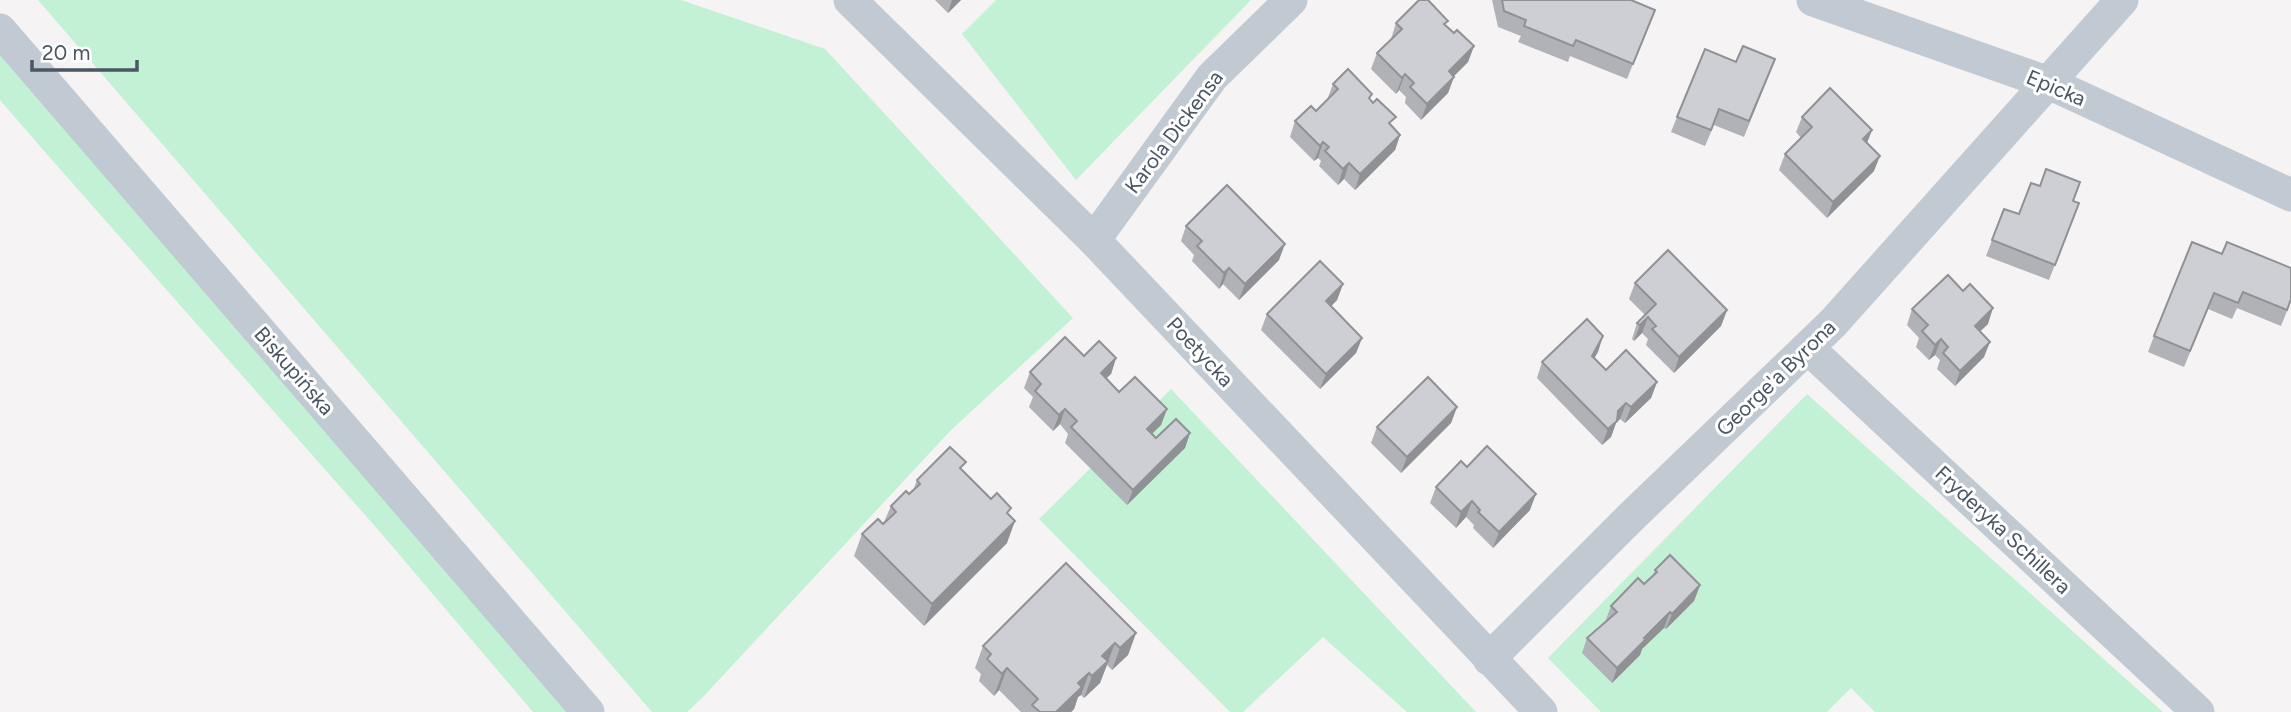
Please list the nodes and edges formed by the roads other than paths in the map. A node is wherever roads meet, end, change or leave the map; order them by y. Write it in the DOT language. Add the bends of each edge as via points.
graph roads {
  1 [pos="850,0"];
  2 [pos="1291,0"];
  3 [pos="1813,0"];
  4 [pos="2122,0"];
  5 [pos="0,30"];
  6 [pos="2049,83"];
  7 [pos="2291,195"];
  8 [pos="1094,240"];
  9 [pos="1808,348"];
  10 [pos="1489,659"];
  11 [pos="588,712"];
  12 [pos="1541,712"];
  13 [pos="2197,712"];
  1 -- 8 [label="street, Poetycka"];
  2 -- 8 [label="street, Karola Dickensa" via="1212,77"];
  3 -- 6 [label="street, Epicka"];
  4 -- 6 [label="street, George'a Byrona"];
  5 -- 11 [label="street, Biskupińska"];
  6 -- 7 [label="street, Epicka"];
  6 -- 9 [label="street, George'a Byrona"];
  8 -- 10 [label="street, Poetycka"];
  9 -- 10 [label="street, George'a Byrona"];
  9 -- 13 [label="street, Fryderyka Schillera"];
  10 -- 12 [label="street, Poetycka"];
}
